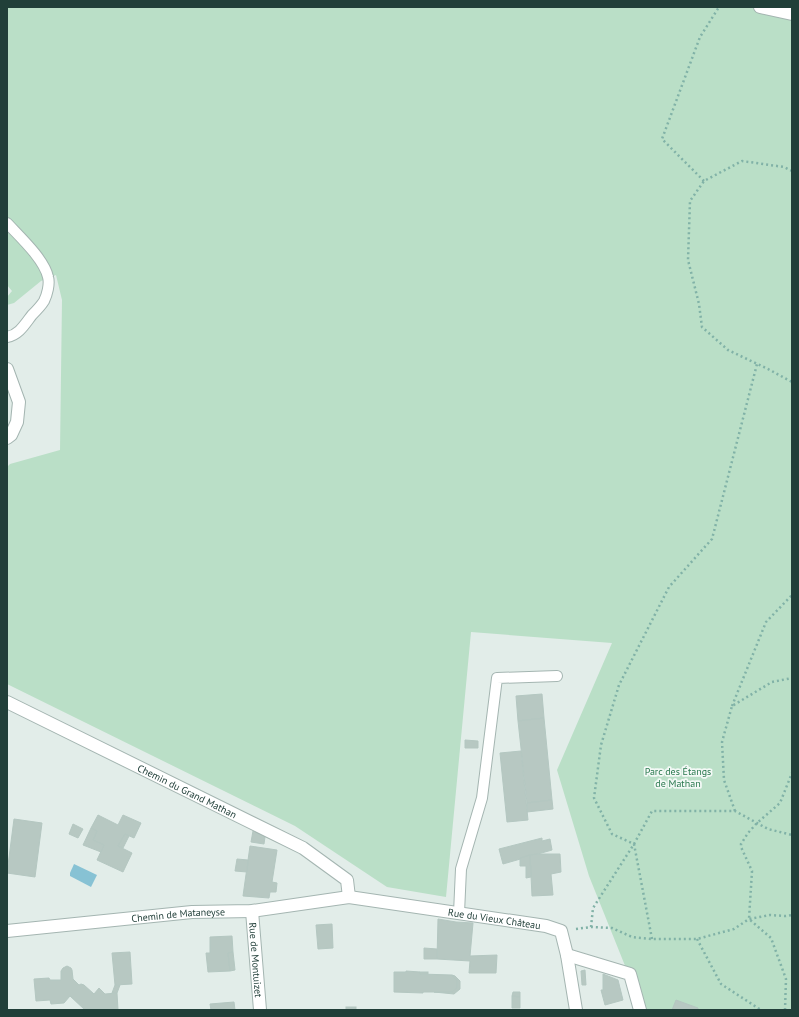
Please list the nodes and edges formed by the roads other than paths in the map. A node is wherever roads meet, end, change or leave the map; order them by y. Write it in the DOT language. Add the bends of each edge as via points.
graph roads {
  1 [pos="760,7"];
  2 [pos="792,14"];
  3 [pos="7,223"];
  4 [pos="7,337"];
  5 [pos="7,369"];
  6 [pos="7,438"];
  7 [pos="556,676"];
  8 [pos="7,702"];
  9 [pos="349,897"];
  10 [pos="252,911"];
  11 [pos="459,913"];
  12 [pos="7,931"];
  13 [pos="567,955"];
  14 [pos="260,1010"];
  15 [pos="576,1010"];
  16 [pos="640,1010"];
  1 -- 2 [label="street"];
  3 -- 4 [label="lane" via="43,264 49,278 44,301 21,330"];
  5 -- 6 [label="street" via="19,402 17,422"];
  7 -- 11 [label="lane" via="496,678 482,798 461,869"];
  8 -- 9 [label="street, Chemin du Grand Mathan" via="303,848 347,880"];
  9 -- 10 [label="street, Chemin de Mataneyse"];
  9 -- 11 [label="street, Rue du Vieux Château"];
  10 -- 12 [label="street, Chemin de Mataneyse" via="192,912"];
  10 -- 14 [label="street, Rue de Montuizet"];
  11 -- 13 [label="street, Rue du Vieux Château" via="546,926 561,932"];
  13 -- 15 [label="street, Rue du Vieux Château"];
  13 -- 16 [label="street" via="630,974"];
}
